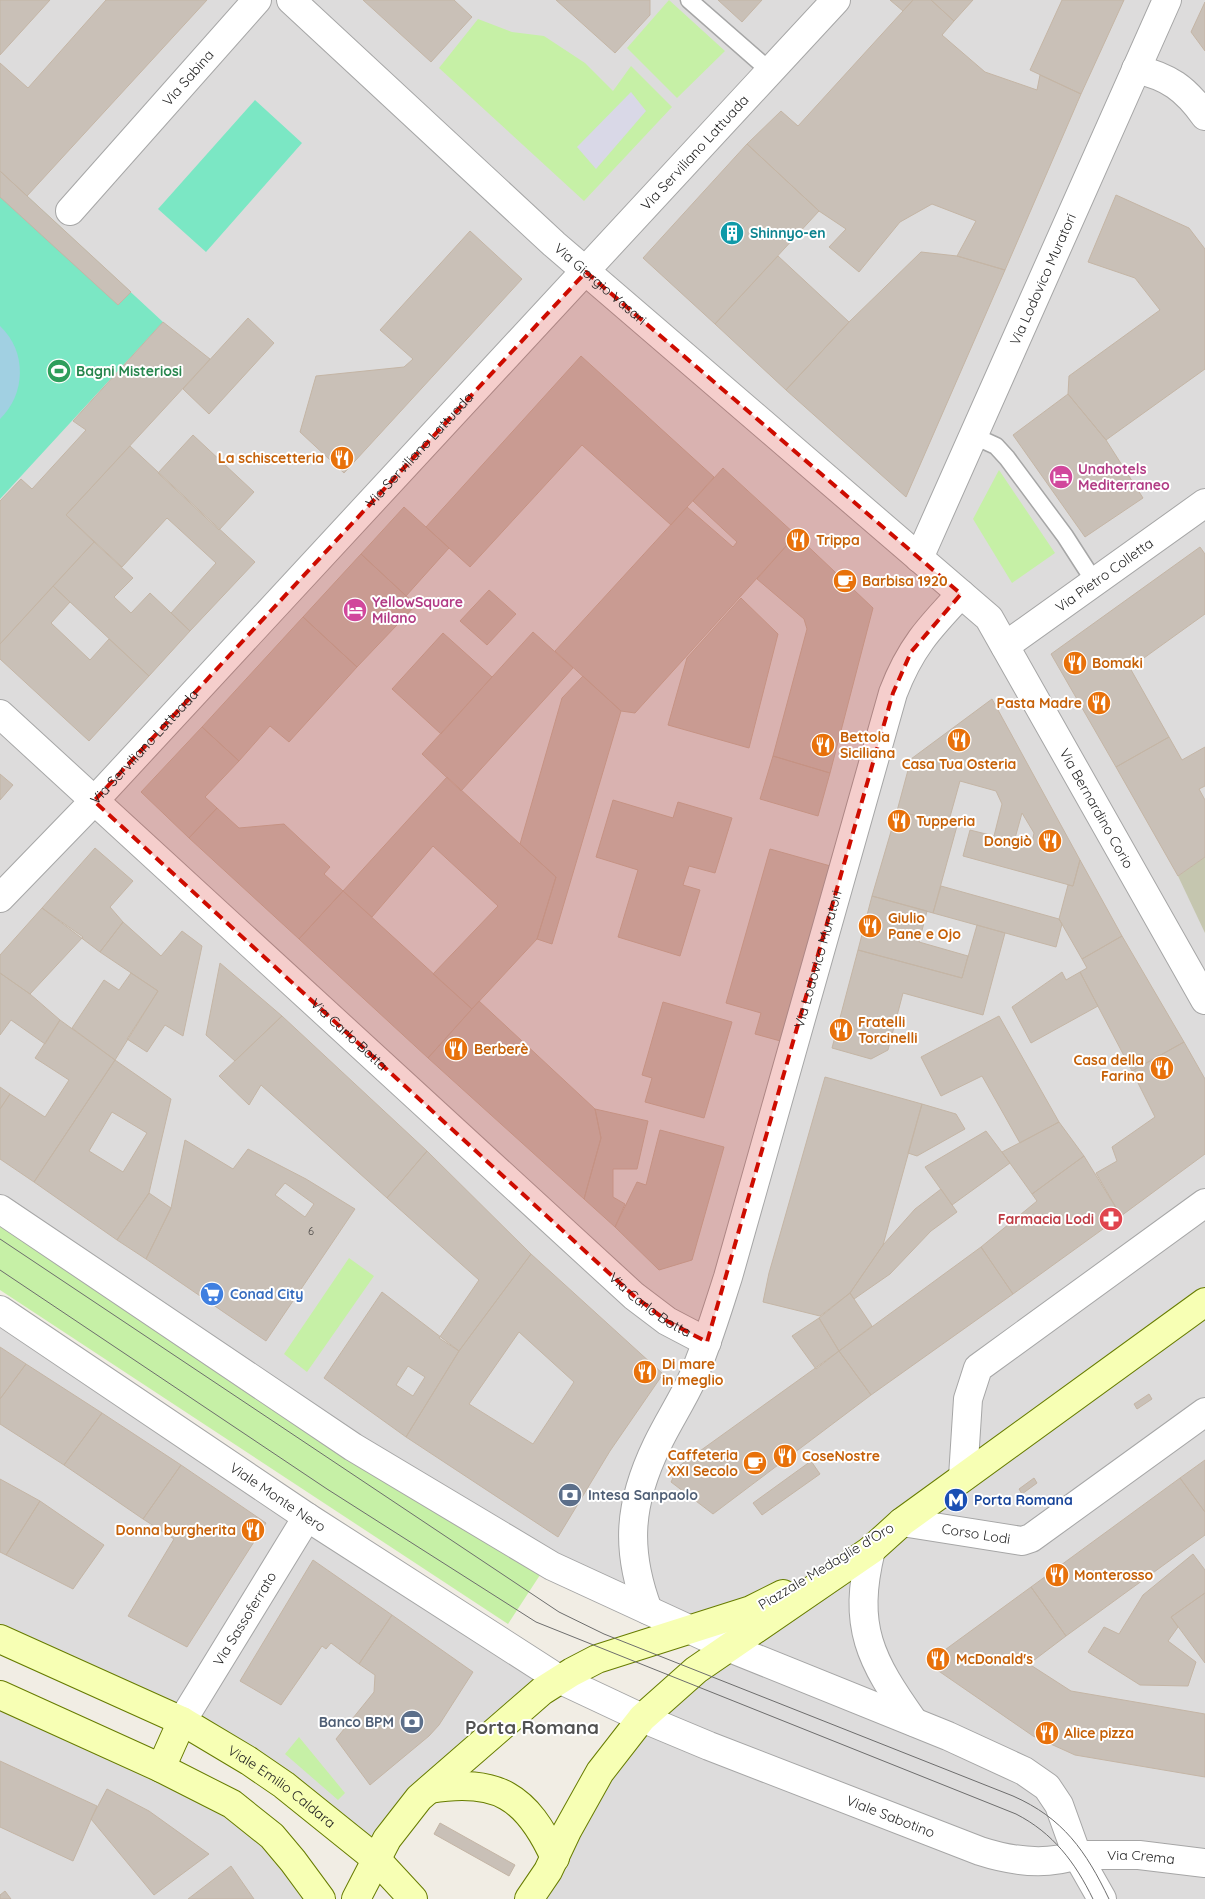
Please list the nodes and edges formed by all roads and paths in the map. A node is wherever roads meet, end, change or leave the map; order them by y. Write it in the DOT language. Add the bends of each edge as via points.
graph roads {
  1 [pos="256,0"];
  2 [pos="291,0"];
  3 [pos="689,0"];
  4 [pos="836,0"];
  5 [pos="1167,0"];
  6 [pos="1136,69"];
  7 [pos="770,71"];
  8 [pos="1205,116"];
  9 [pos="70,211"];
  10 [pos="586,272"];
  11 [pos="972,435"];
  12 [pos="1205,503"];
  13 [pos="919,558"];
  14 [pos="1094,581"];
  15 [pos="962,594"];
  16 [pos="1005,646"];
  17 [pos="0,714"];
  18 [pos="94,801"];
  19 [pos="0,898"];
  20 [pos="1205,1000"];
  21 [pos="1205,1203"];
  22 [pos="0,1209"];
  23 [pos="1205,1302"];
  24 [pos="0,1310"];
  25 [pos="707,1342"];
  26 [pos="1205,1412"];
  27 [pos="963,1477"];
  28 [pos="307,1517"];
  29 [pos="902,1522"];
  30 [pos="872,1550"];
  31 [pos="648,1610"];
  32 [pos="690,1629"];
  33 [pos="0,1638"];
  34 [pos="730,1648"];
  35 [pos="559,1679"];
  36 [pos="0,1695"];
  37 [pos="642,1718"];
  38 [pos="182,1721"];
  39 [pos="914,1722"];
  40 [pos="161,1768"];
  41 [pos="430,1789"];
  42 [pos="1077,1855"];
  43 [pos="555,1858"];
  44 [pos="376,1859"];
  45 [pos="1205,1862"];
  46 [pos="321,1899"];
  47 [pos="356,1899"];
  48 [pos="413,1899"];
  49 [pos="528,1899"];
  50 [pos="1102,1899"];
  1 -- 9 [label="street, Via Sabina"];
  2 -- 10 [label="street, Via Giorgio Vasari"];
  3 -- 7 [label="lane"];
  4 -- 7 [label="street, Via Serviliano Lattuada"];
  5 -- 6 [label="street, Via Lodovico Muratori"];
  6 -- 8 [label="street" via="1166,77 1194,99"];
  6 -- 11 [label="street, Via Lodovico Muratori"];
  7 -- 10 [label="street, Via Serviliano Lattuada"];
  10 -- 13 [label="street, Via Giorgio Vasari"];
  10 -- 18 [label="street, Via Serviliano Lattuada"];
  11 -- 13 [label="street, Via Lodovico Muratori"];
  11 -- 14 [label="lane" via="996,446 1007,458"];
  12 -- 14 [label="street, Via Pietro Colletta"];
  13 -- 15 [label="street"];
  14 -- 16 [label="street, Via Pietro Colletta"];
  15 -- 16 [label="street, Via Bernardino Corio" via="989,618"];
  15 -- 25 [label="street, Via Lodovico Muratori" via="910,652 893,693"];
  16 -- 20 [label="street, Via Bernardino Corio"];
  17 -- 18 [label="street, Via Carlo Botta"];
  18 -- 19 [label="street, Via Serviliano Lattuada"];
  18 -- 25 [label="street, Via Carlo Botta" via="634,1296 667,1321"];
  21 -- 27 [label="street" via="978,1368 968,1399"];
  22 -- 31 [label="street" via="353,1447 552,1566"];
  23 -- 27 [label="main road"];
  24 -- 28 [label="street, Viale Monte Nero"];
  25 -- 31 [label="street" via="678,1408 657,1445 642,1482 636,1508 632,1552 638,1584"];
  26 -- 29 [label="street, Corso Lodi" via="1030,1538 1016,1541"];
  27 -- 29 [label="main road"];
  28 -- 35 [label="street, Viale Monte Nero"];
  28 -- 38 [label="street, Via Sassoferrato"];
  29 -- 30 [label="main road, Piazzale Medaglie d'Oro"];
  29 -- 32 [label="main road, Piazzale Medaglie d'Oro" via="867,1540 767,1604"];
  30 -- 34 [label="main road, Piazzale Medaglie d'Oro"];
  30 -- 39 [label="street" via="863,1593 867,1633 872,1653 886,1681"];
  31 -- 32 [label="street"];
  32 -- 34 [label="street"];
  32 -- 35 [label="main road, Piazzale Medaglie d'Oro" via="597,1659"];
  33 -- 38 [label="main road, Viale Emilio Caldara"];
  34 -- 37 [label="main road, Piazzale Medaglie d'Oro" via="682,1681"];
  34 -- 39 [label="street"];
  35 -- 37 [label="street"];
  35 -- 41 [label="main road, Piazzale Medaglie d'Oro" via="518,1710"];
  36 -- 40 [label="main road"];
  37 -- 42 [label="street, Viale Sabotino" via="990,1854 1018,1861 1054,1860"];
  37 -- 43 [label="main road, Piazzale Medaglie d'Oro" via="600,1772"];
  38 -- 40 [label="main road"];
  38 -- 44 [label="main road, Viale Emilio Caldara" via="284,1785"];
  39 -- 42 [label="street" via="1007,1762 1042,1783 1059,1805"];
  40 -- 46 [label="main road" via="232,1804 256,1822 294,1861"];
  41 -- 43 [label="main road" via="472,1785 507,1796 532,1818"];
  41 -- 44 [label="main road, Piazzale Medaglie d'Oro" via="399,1822"];
  42 -- 45 [label="street, Via Crema" via="1139,1855"];
  42 -- 50 [label="street"];
  43 -- 49 [label="main road, Piazzale Medaglie d'Oro"];
  44 -- 47 [label="main road, Piazzale Medaglie d'Oro"];
  44 -- 48 [label="main road"];
}
